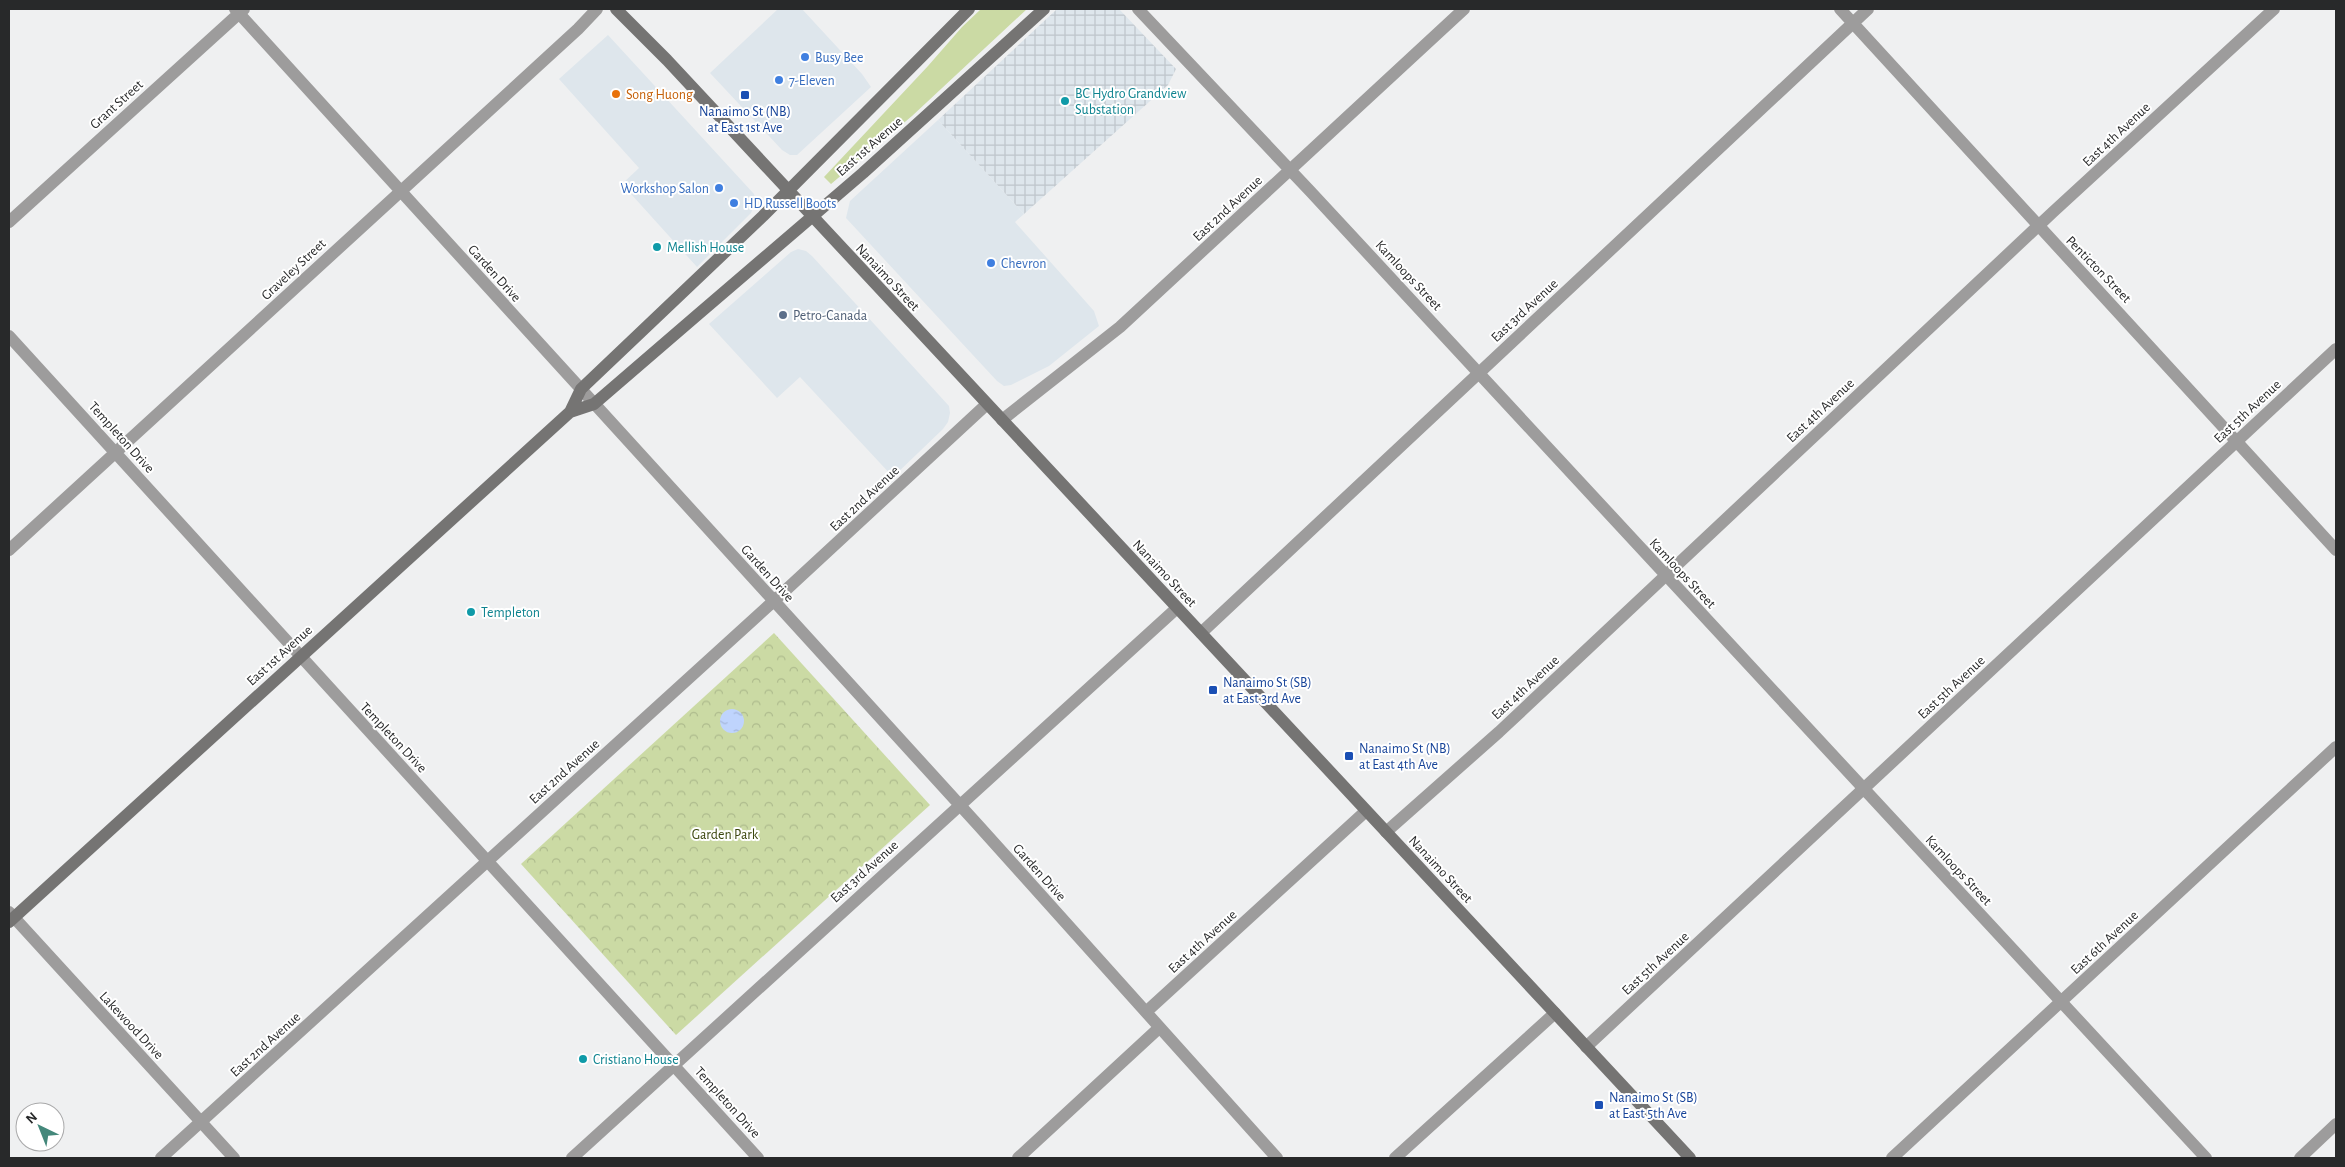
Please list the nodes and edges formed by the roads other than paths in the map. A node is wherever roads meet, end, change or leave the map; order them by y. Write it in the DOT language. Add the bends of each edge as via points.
graph roads {
  1 [pos="596,9"];
  2 [pos="616,9"];
  3 [pos="969,9"];
  4 [pos="1044,9"];
  5 [pos="1138,9"];
  6 [pos="1464,9"];
  7 [pos="1840,9"];
  8 [pos="1868,9"];
  9 [pos="2274,9"];
  10 [pos="239,10"];
  11 [pos="1853,23"];
  12 [pos="1290,170"];
  13 [pos="788,190"];
  14 [pos="400,191"];
  15 [pos="812,216"];
  16 [pos="9,222"];
  17 [pos="2038,227"];
  18 [pos="9,336"];
  19 [pos="2336,348"];
  20 [pos="1478,373"];
  21 [pos="580,389"];
  22 [pos="594,404"];
  23 [pos="987,404"];
  24 [pos="570,412"];
  25 [pos="1002,420"];
  26 [pos="2236,441"];
  27 [pos="116,453"];
  28 [pos="9,550"];
  29 [pos="2336,550"];
  30 [pos="1665,576"];
  31 [pos="773,601"];
  32 [pos="1177,608"];
  33 [pos="1200,633"];
  34 [pos="300,656"];
  35 [pos="2336,747"];
  36 [pos="1864,789"];
  37 [pos="959,806"];
  38 [pos="1366,811"];
  39 [pos="1386,832"];
  40 [pos="486,862"];
  41 [pos="10,917"];
  42 [pos="2062,1002"];
  43 [pos="1146,1012"];
  44 [pos="1555,1013"];
  45 [pos="1159,1028"];
  46 [pos="1586,1047"];
  47 [pos="674,1065"];
  48 [pos="200,1122"];
  49 [pos="2336,1124"];
  50 [pos="161,1158"];
  51 [pos="234,1158"];
  52 [pos="572,1158"];
  53 [pos="758,1158"];
  54 [pos="1018,1158"];
  55 [pos="1277,1158"];
  56 [pos="1395,1158"];
  57 [pos="1690,1158"];
  58 [pos="1892,1158"];
  59 [pos="2206,1158"];
  60 [pos="2300,1158"];
  1 -- 14 [label="street, Graveley Street"];
  2 -- 13 [label="main road, Nanaimo Street"];
  3 -- 13 [label="main road, East 1st Avenue"];
  4 -- 15 [label="main road, East 1st Avenue"];
  5 -- 12 [label="street, Kamloops Street"];
  6 -- 12 [label="street, East 2nd Avenue"];
  7 -- 11 [label="street, Penticton Street"];
  8 -- 11 [label="street, East 3rd Avenue"];
  9 -- 17 [label="street, East 4th Avenue"];
  10 -- 14 [label="street, Garden Drive"];
  10 -- 16 [label="street, Grant Street"];
  11 -- 17 [label="street, Penticton Street"];
  11 -- 20 [label="street, East 3rd Avenue"];
  12 -- 20 [label="street, Kamloops Street"];
  12 -- 25 [label="street, East 2nd Avenue" via="1120,327"];
  13 -- 15 [label="main road, Nanaimo Street"];
  13 -- 21 [label="main road, East 1st Avenue"];
  14 -- 21 [label="street, Garden Drive"];
  14 -- 27 [label="street, Graveley Street"];
  15 -- 22 [label="main road, East 1st Avenue"];
  15 -- 23 [label="main road, Nanaimo Street"];
  17 -- 26 [label="street, Penticton Street"];
  17 -- 30 [label="street, East 4th Avenue"];
  18 -- 27 [label="street, Templeton Drive"];
  19 -- 26 [label="street, East 5th Avenue"];
  20 -- 30 [label="street, Kamloops Street"];
  20 -- 33 [label="street, East 3rd Avenue"];
  21 -- 22 [label="street, Garden Drive"];
  21 -- 24 [label="main road, East 1st Avenue"];
  22 -- 24 [label="main road, East 1st Avenue"];
  22 -- 31 [label="street, Garden Drive"];
  23 -- 25 [label="main road, Nanaimo Street"];
  23 -- 31 [label="street, East 2nd Avenue"];
  24 -- 34 [label="main road, East 1st Avenue"];
  25 -- 32 [label="main road, Nanaimo Street"];
  26 -- 29 [label="street, Penticton Street"];
  26 -- 36 [label="street, East 5th Avenue"];
  27 -- 28 [label="street, Graveley Street"];
  27 -- 34 [label="street, Templeton Drive"];
  30 -- 36 [label="street, Kamloops Street"];
  30 -- 39 [label="street, East 4th Avenue" via="1499,732"];
  31 -- 37 [label="street, Garden Drive"];
  31 -- 40 [label="street, East 2nd Avenue"];
  32 -- 33 [label="main road, Nanaimo Street"];
  32 -- 37 [label="street, East 3rd Avenue"];
  33 -- 38 [label="main road, Nanaimo Street"];
  34 -- 40 [label="street, Templeton Drive"];
  34 -- 41 [label="main road, East 1st Avenue"];
  35 -- 42 [label="street, East 6th Avenue"];
  36 -- 42 [label="street, Kamloops Street"];
  36 -- 46 [label="street, East 5th Avenue"];
  37 -- 43 [label="street, Garden Drive"];
  37 -- 47 [label="street, East 3rd Avenue"];
  38 -- 39 [label="main road, Nanaimo Street"];
  38 -- 43 [label="street, East 4th Avenue"];
  39 -- 44 [label="main road, Nanaimo Street"];
  40 -- 47 [label="street, Templeton Drive"];
  40 -- 48 [label="street, East 2nd Avenue"];
  41 -- 48 [label="street, Lakewood Drive"];
  42 -- 58 [label="street, East 6th Avenue"];
  42 -- 59 [label="street, Kamloops Street"];
  43 -- 45 [label="street, Garden Drive"];
  44 -- 46 [label="main road, Nanaimo Street"];
  44 -- 56 [label="street"];
  45 -- 54 [label="street"];
  45 -- 55 [label="street, Garden Drive"];
  46 -- 57 [label="main road, Nanaimo Street"];
  47 -- 52 [label="street, East 3rd Avenue"];
  47 -- 53 [label="street, Templeton Drive"];
  48 -- 50 [label="street, East 2nd Avenue"];
  48 -- 51 [label="street, Lakewood Drive"];
  49 -- 60 [label="street"];
}
